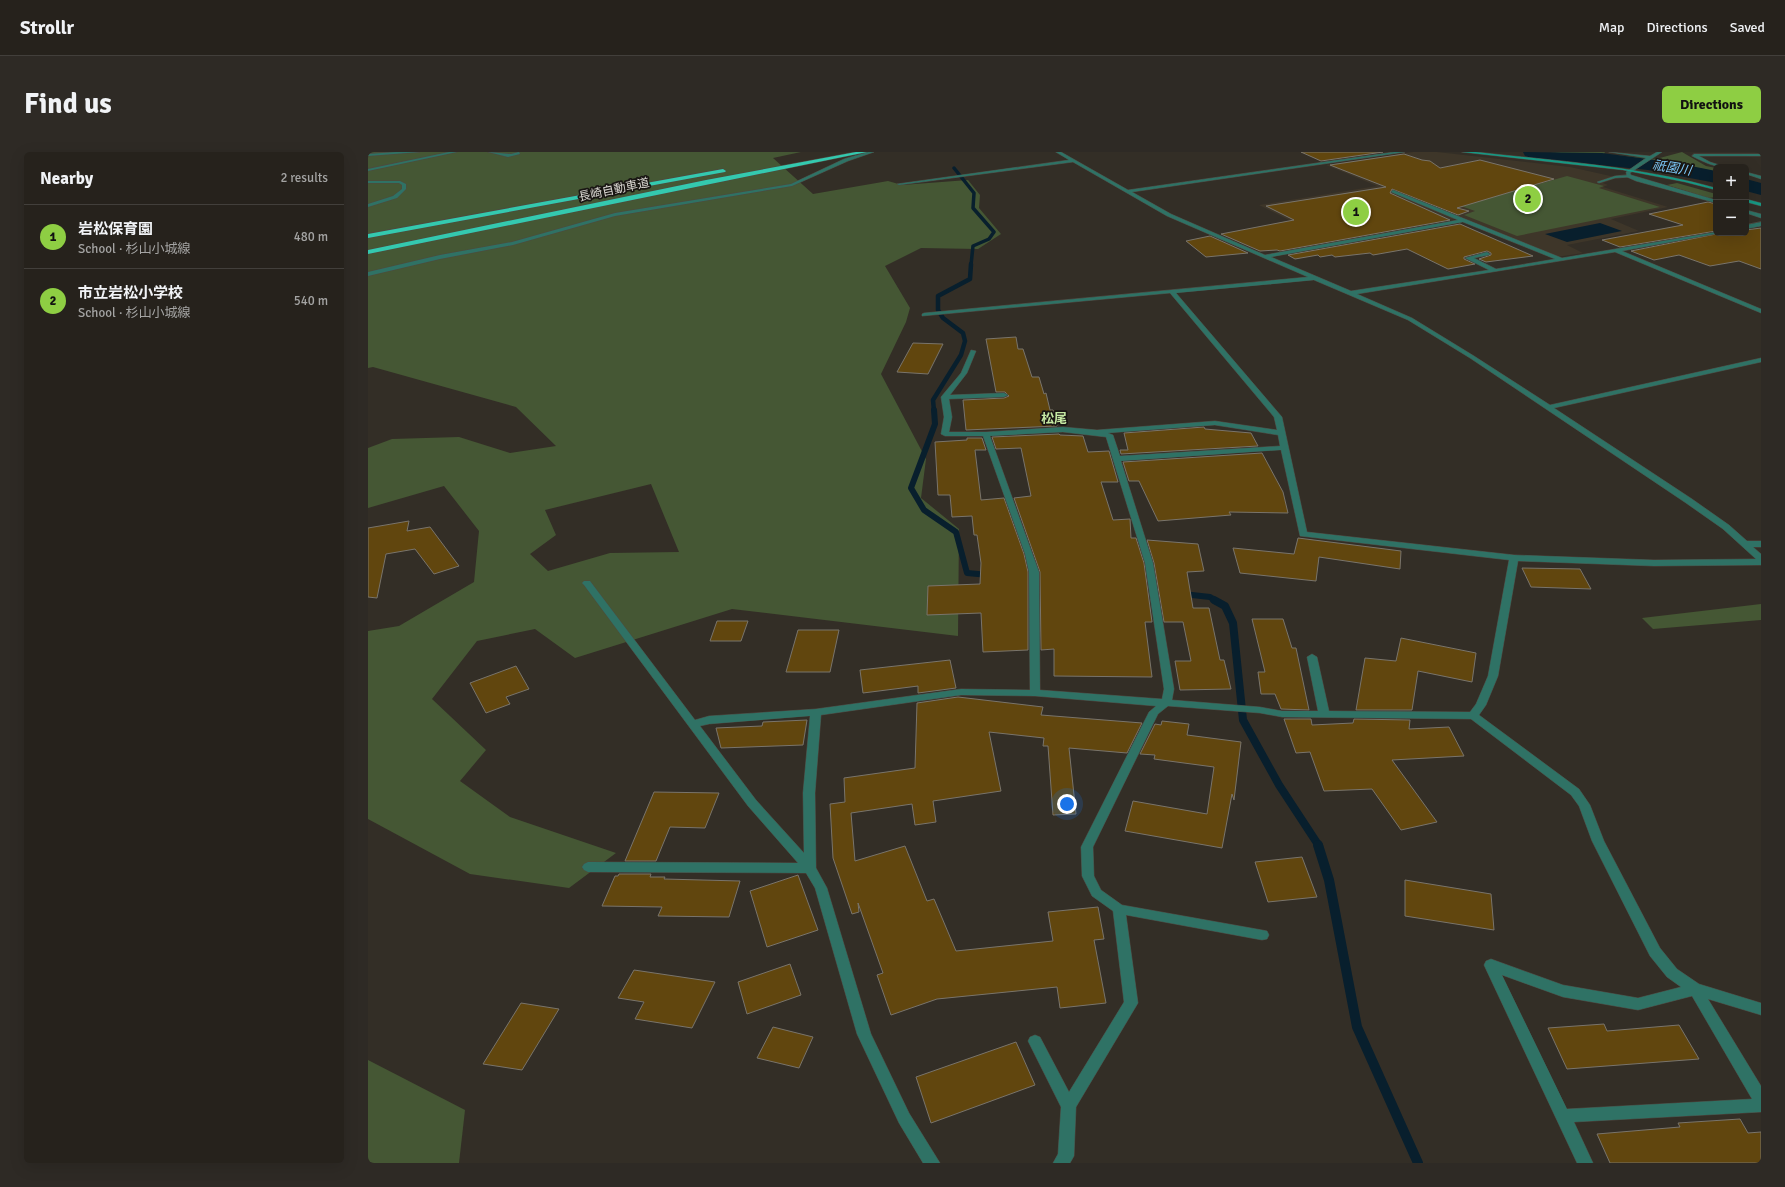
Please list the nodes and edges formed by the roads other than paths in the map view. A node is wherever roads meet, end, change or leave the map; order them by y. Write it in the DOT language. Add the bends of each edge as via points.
graph roads {
  1 [pos="418,152"];
  2 [pos="455,152"];
  3 [pos="490,152"];
  4 [pos="517,152"];
  5 [pos="864,152"];
  6 [pos="872,152"];
  7 [pos="1058,152"];
  8 [pos="1403,152"];
  9 [pos="1464,152"];
  10 [pos="1611,152"];
  11 [pos="1660,152"];
  12 [pos="1689,152"];
  13 [pos="368,155"];
  14 [pos="1694,155"];
  15 [pos="1761,155"];
  16 [pos="1650,157"];
  17 [pos="1073,161"];
  18 [pos="1713,164"];
  19 [pos="731,169"];
  20 [pos="1634,169"];
  21 [pos="368,170"];
  22 [pos="1749,172"];
  23 [pos="1761,172"];
  24 [pos="1749,173"];
  25 [pos="1628,176"];
  26 [pos="1761,178"];
  27 [pos="368,182"];
  28 [pos="1599,182"];
  29 [pos="899,184"];
  30 [pos="1713,188"];
  31 [pos="1127,191"];
  32 [pos="1393,191"];
  33 [pos="1713,201"];
  34 [pos="1749,201"];
  35 [pos="1761,205"];
  36 [pos="368,206"];
  37 [pos="1749,212"];
  38 [pos="1761,216"];
  39 [pos="1464,220"];
  40 [pos="1761,224"];
  41 [pos="1749,226"];
  42 [pos="1713,234"];
  43 [pos="368,236"];
  44 [pos="1617,251"];
  45 [pos="368,252"];
  46 [pos="1487,254"];
  47 [pos="1266,256"];
  48 [pos="1561,260"];
  49 [pos="1496,271"];
  50 [pos="368,274"];
  51 [pos="1317,278"];
  52 [pos="1172,292"];
  53 [pos="1352,293"];
  54 [pos="1761,311"];
  55 [pos="924,315"];
  56 [pos="973,351"];
  57 [pos="1761,360"];
  58 [pos="1004,395"];
  59 [pos="945,397"];
  60 [pos="1547,408"];
  61 [pos="1098,432"];
  62 [pos="1281,433"];
  63 [pos="986,434"];
  64 [pos="1284,448"];
  65 [pos="1116,459"];
  66 [pos="1746,544"];
  67 [pos="1761,544"];
  68 [pos="1514,558"];
  69 [pos="1761,559"];
  70 [pos="1761,562"];
  71 [pos="587,583"];
  72 [pos="1312,657"];
  73 [pos="1035,693"];
  74 [pos="1166,703"];
  75 [pos="816,712"];
  76 [pos="1324,714"];
  77 [pos="1473,716"];
  78 [pos="692,724"];
  79 [pos="588,867"];
  80 [pos="810,868"];
  81 [pos="1119,909"];
  82 [pos="1262,935"];
  83 [pos="1695,989"];
  84 [pos="1761,1009"];
  85 [pos="1035,1041"];
  86 [pos="1761,1100"];
  87 [pos="1761,1105"];
  88 [pos="1069,1106"];
  89 [pos="1562,1116"];
  90 [pos="932,1163"];
  91 [pos="1061,1163"];
  92 [pos="1585,1163"];
  1 -- 13 [label="street"];
  2 -- 21 [label="street"];
  3 -- 4 [label="street" via="508,155 518,154"];
  5 -- 45 [label="highway, 長崎自動車道"];
  6 -- 50 [label="street" via="782,187 615,215 519,242"];
  7 -- 17 [label="street"];
  8 -- 31 [label="street"];
  9 -- 20 [label="main road"];
  10 -- 16 [label="street"];
  11 -- 16 [label="street"];
  12 -- 14 [label="street"];
  14 -- 15 [label="street"];
  14 -- 18 [label="street"];
  16 -- 20 [label="street"];
  17 -- 29 [label="street"];
  17 -- 31 [label="street"];
  19 -- 43 [label="highway, 長崎自動車道"];
  20 -- 25 [label="street"];
  20 -- 30 [label="main road"];
  22 -- 23 [label="street"];
  24 -- 26 [label="street"];
  25 -- 28 [label="street"];
  25 -- 33 [label="street"];
  27 -- 36 [label="street" via="400,182 404,189 395,197"];
  31 -- 47 [label="street" via="1169,215"];
  32 -- 39 [label="street"];
  34 -- 35 [label="main road"];
  37 -- 38 [label="street"];
  39 -- 47 [label="street"];
  39 -- 48 [label="street"];
  40 -- 41 [label="street"];
  42 -- 44 [label="street"];
  44 -- 48 [label="street"];
  44 -- 54 [label="street"];
  46 -- 49 [label="street" via="1468,258"];
  47 -- 51 [label="street"];
  48 -- 49 [label="street"];
  49 -- 53 [label="street"];
  51 -- 52 [label="street"];
  51 -- 53 [label="street"];
  52 -- 55 [label="street"];
  52 -- 62 [label="street" via="1274,411"];
  53 -- 60 [label="street" via="1416,322"];
  56 -- 59 [label="street" via="964,373"];
  57 -- 60 [label="street"];
  58 -- 59 [label="street"];
  59 -- 63 [label="street" via="948,417 945,434"];
  60 -- 66 [label="street" via="1689,501"];
  61 -- 62 [label="street" via="1215,422"];
  61 -- 63 [label="street" via="1076,429"];
  61 -- 65 [label="street" via="1108,435"];
  62 -- 64 [label="street"];
  63 -- 73 [label="street" via="1034,572"];
  64 -- 65 [label="street"];
  64 -- 68 [label="street" via="1303,534"];
  65 -- 74 [label="street" via="1144,544 1153,584 1169,689"];
  66 -- 67 [label="street"];
  66 -- 69 [label="street"];
  68 -- 70 [label="street" via="1654,563"];
  68 -- 77 [label="street" via="1493,676 1481,705"];
  71 -- 78 [label="street"];
  72 -- 76 [label="street"];
  73 -- 74 [label="street"];
  73 -- 75 [label="street" via="961,692"];
  74 -- 76 [label="street" via="1282,714"];
  74 -- 81 [label="street" via="1154,712 1087,847 1088,876 1096,893"];
  75 -- 78 [label="street" via="709,720"];
  75 -- 80 [label="street" via="809,793"];
  76 -- 77 [label="street"];
  77 -- 83 [label="street" via="1576,792 1654,952 1672,973"];
  78 -- 80 [label="street" via="752,803"];
  79 -- 80 [label="street"];
  80 -- 90 [label="street" via="821,888 864,1034 904,1118"];
  81 -- 82 [label="street"];
  81 -- 88 [label="street" via="1131,1003"];
  83 -- 84 [label="street"];
  83 -- 86 [label="street"];
  83 -- 89 [label="street" via="1638,1004 1563,991 1491,965"];
  85 -- 88 [label="street"];
  87 -- 89 [label="street"];
  88 -- 91 [label="street" via="1066,1156"];
  89 -- 92 [label="street"];
}
